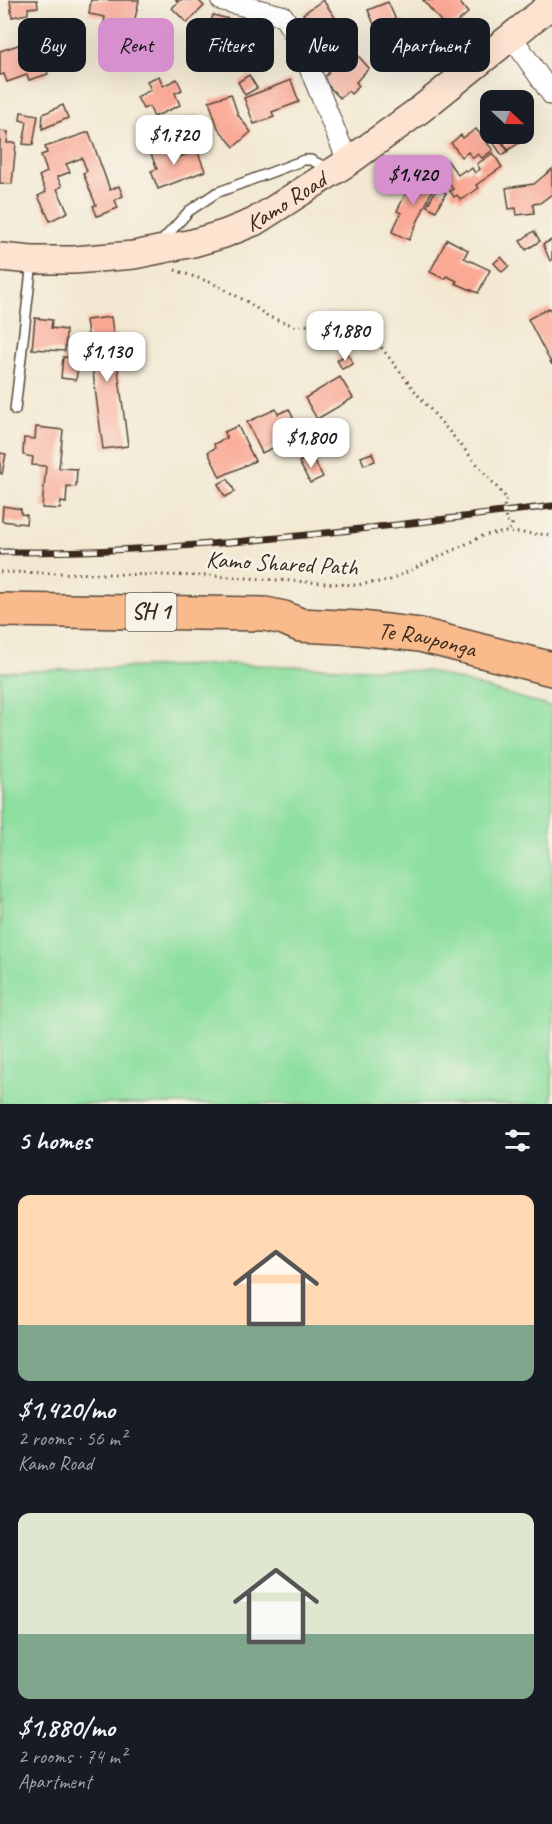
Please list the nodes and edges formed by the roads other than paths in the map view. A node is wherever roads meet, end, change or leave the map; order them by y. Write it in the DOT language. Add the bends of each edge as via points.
graph roads {
  1 [pos="221,0"];
  2 [pos="552,3"];
  3 [pos="512,37"];
  4 [pos="552,95"];
  5 [pos="341,167"];
  6 [pos="0,257"];
  7 [pos="160,259"];
  8 [pos="32,260"];
  9 [pos="15,410"];
  10 [pos="0,610"];
  11 [pos="300,625"];
  12 [pos="0,632"];
  13 [pos="552,669"];
  1 -- 5 [label="street" via="283,15 298,40"];
  2 -- 3 [label="main road, Kamo Road"];
  3 -- 4 [label="street"];
  3 -- 5 [label="main road, Kamo Road"];
  5 -- 7 [label="main road, Kamo Road" via="254,222"];
  5 -- 7 [label="lane" via="304,160 216,193 189,211"];
  6 -- 8 [label="main road, Kamo Road"];
  7 -- 8 [label="main road, Kamo Road"];
  8 -- 9 [label="lane"];
  10 -- 11 [label="highway, Te Rauponga / SH 1" via="265,614"];
  11 -- 12 [label="highway, Te Rauponga / SH 1" via="283,632 251,633"];
  11 -- 13 [label="highway, Te Rauponga / SH 1" via="420,635"];
}
